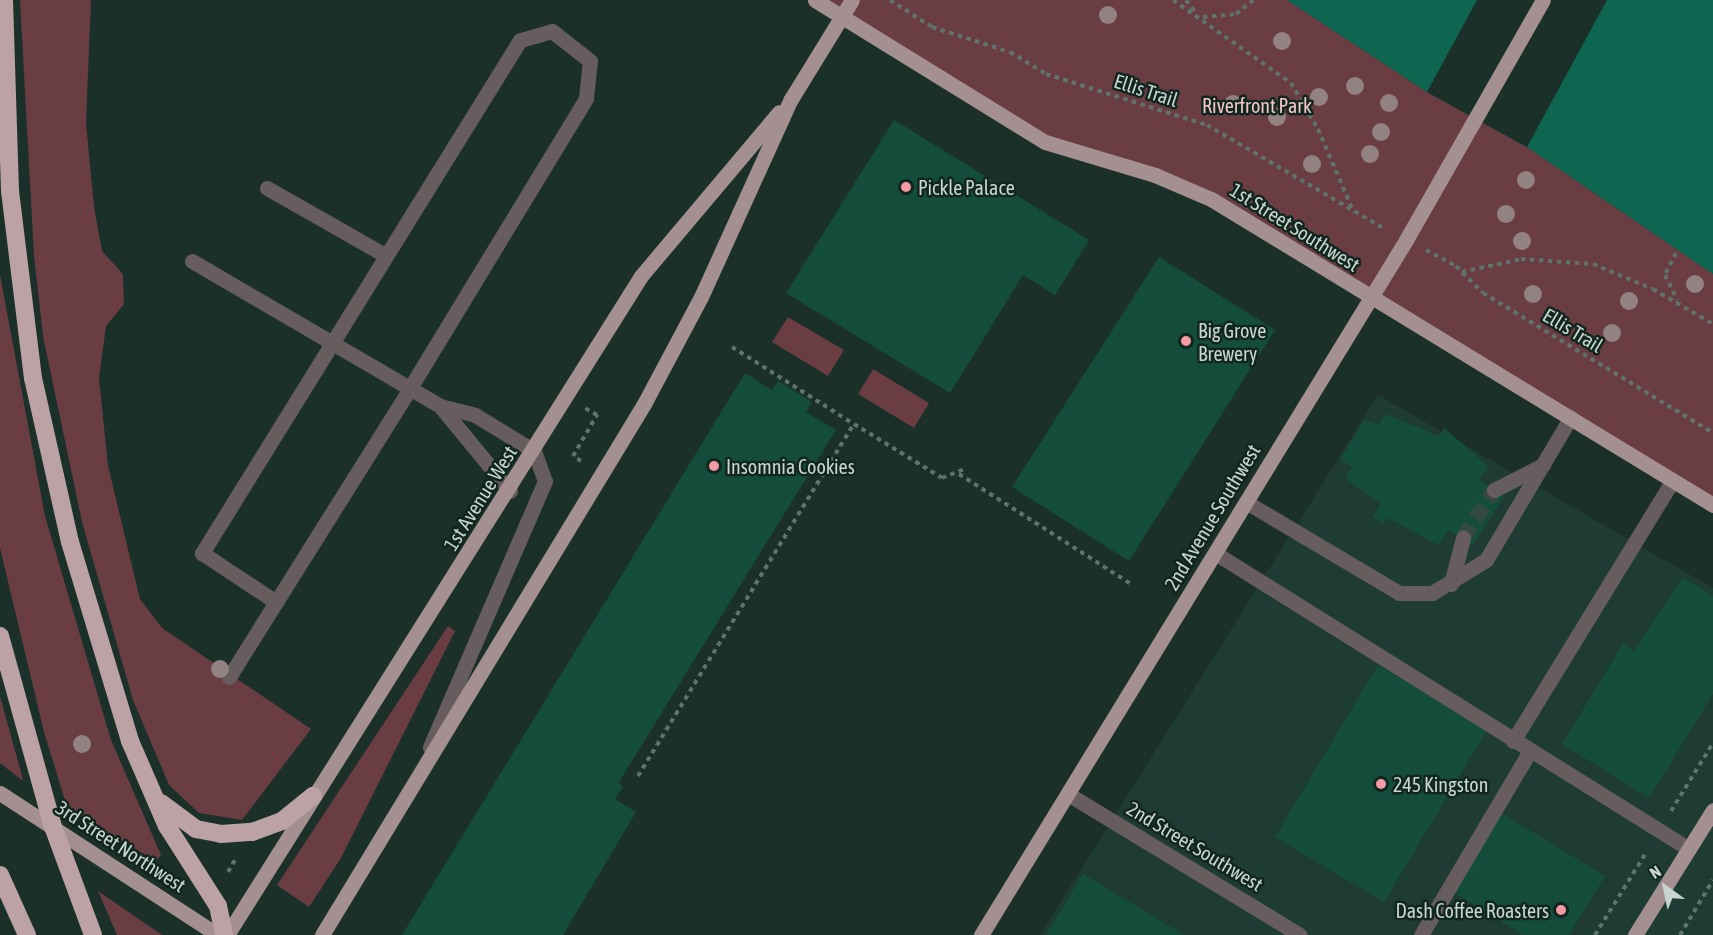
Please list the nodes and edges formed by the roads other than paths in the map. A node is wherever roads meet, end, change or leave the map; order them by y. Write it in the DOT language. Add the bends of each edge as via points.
graph roads {
  1 [pos="4,0"];
  2 [pos="815,0"];
  3 [pos="852,0"];
  4 [pos="1543,0"];
  5 [pos="841,17"];
  6 [pos="791,99"];
  7 [pos="267,188"];
  8 [pos="385,255"];
  9 [pos="192,261"];
  10 [pos="1370,298"];
  11 [pos="331,342"];
  12 [pos="410,388"];
  13 [pos="440,406"];
  14 [pos="1571,417"];
  15 [pos="534,451"];
  16 [pos="1543,465"];
  17 [pos="1673,480"];
  18 [pos="1494,490"];
  19 [pos="510,491"];
  20 [pos="1246,502"];
  21 [pos="1713,505"];
  22 [pos="1463,538"];
  23 [pos="1215,553"];
  24 [pos="1451,584"];
  25 [pos="276,602"];
  26 [pos="0,636"];
  27 [pos="229,677"];
  28 [pos="1513,741"];
  29 [pos="1530,751"];
  30 [pos="414,782"];
  31 [pos="0,793"];
  32 [pos="1068,794"];
  33 [pos="152,795"];
  34 [pos="313,796"];
  35 [pos="1713,810"];
  36 [pos="1689,849"];
  37 [pos="0,876"];
  38 [pos="27,935"];
  39 [pos="93,935"];
  40 [pos="218,935"];
  41 [pos="226,935"];
  42 [pos="322,935"];
  43 [pos="981,935"];
  44 [pos="1300,935"];
  45 [pos="1421,935"];
  46 [pos="1635,935"];
  1 -- 33 [label="highway" via="10,191 33,378 94,634"];
  2 -- 5 [label="main road, 1st Street Southwest"];
  3 -- 5 [label="main road, 1st Avenue West"];
  4 -- 10 [label="main road, 2nd Avenue Southwest" via="1477,120"];
  5 -- 6 [label="main road, 1st Avenue West"];
  5 -- 10 [label="main road, 1st Street Southwest" via="1045,142 1155,175 1211,199"];
  6 -- 15 [label="main road, 1st Avenue West" via="641,276"];
  6 -- 30 [label="main road, 1st Avenue West" via="701,297 644,404"];
  7 -- 8 [label="street"];
  8 -- 11 [label="street"];
  8 -- 12 [label="street" via="520,40 552,31 590,61 586,98"];
  9 -- 11 [label="street"];
  10 -- 14 [label="main road, 1st Street Southwest"];
  10 -- 20 [label="main road, 2nd Avenue Southwest"];
  11 -- 12 [label="street"];
  11 -- 25 [label="street" via="202,553"];
  12 -- 13 [label="street"];
  12 -- 25 [label="street"];
  13 -- 15 [label="street" via="476,415"];
  13 -- 19 [label="street"];
  14 -- 16 [label="street"];
  14 -- 17 [label="main road, 1st Street Southwest"];
  15 -- 19 [label="main road, 1st Avenue West"];
  15 -- 30 [label="street" via="545,481"];
  16 -- 18 [label="street"];
  16 -- 24 [label="street" via="1486,560"];
  17 -- 21 [label="main road, 1st Street Southwest"];
  17 -- 28 [label="street"];
  19 -- 34 [label="main road, 1st Avenue West"];
  20 -- 23 [label="main road, 2nd Avenue Southwest"];
  20 -- 24 [label="street" via="1399,592 1419,596"];
  22 -- 24 [label="street"];
  23 -- 28 [label="street"];
  23 -- 32 [label="main road, 2nd Avenue Southwest"];
  25 -- 27 [label="street"];
  26 -- 39 [label="highway, bridge" via="52,824"];
  28 -- 29 [label="street"];
  29 -- 36 [label="street"];
  29 -- 45 [label="street"];
  30 -- 42 [label="main road, 1st Avenue West"];
  31 -- 40 [label="main road, 3rd Street Northwest"];
  32 -- 43 [label="main road, 2nd Avenue Southwest"];
  32 -- 44 [label="street, 2nd Street Southwest"];
  33 -- 34 [label="highway" via="186,824 221,834 252,832 282,821"];
  33 -- 41 [label="highway" via="218,906"];
  34 -- 41 [label="main road, 1st Avenue West"];
  35 -- 36 [label="main road"];
  36 -- 46 [label="main road"];
  37 -- 38 [label="highway"];
}
